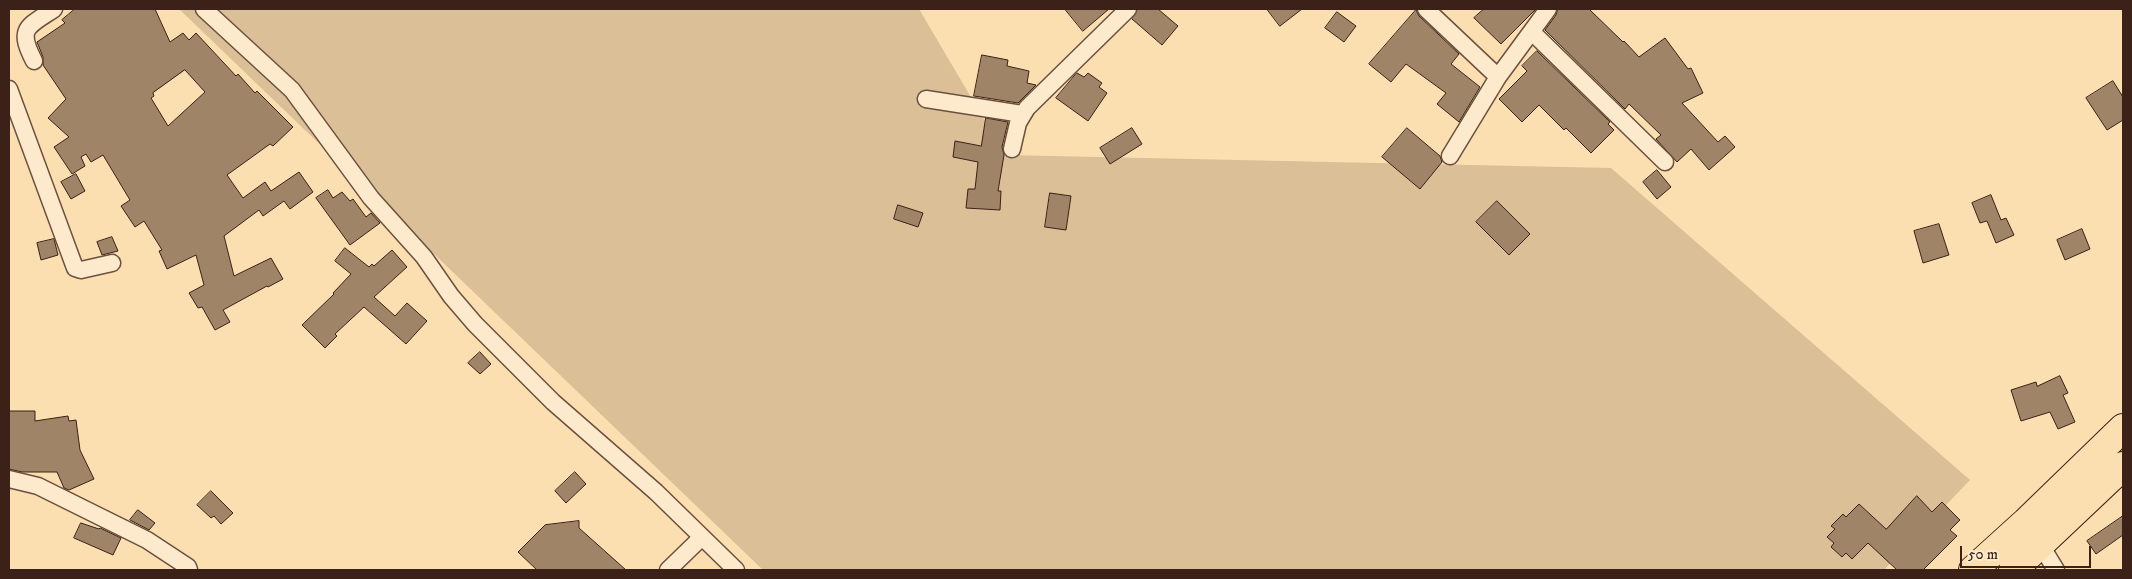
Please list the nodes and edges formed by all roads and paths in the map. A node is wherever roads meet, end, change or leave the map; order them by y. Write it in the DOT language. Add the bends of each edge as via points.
graph roads {
  1 [pos="54,9"];
  2 [pos="204,9"];
  3 [pos="1128,9"];
  4 [pos="1426,9"];
  5 [pos="1548,9"];
  6 [pos="1532,32"];
  7 [pos="34,61"];
  8 [pos="1498,77"];
  9 [pos="9,89"];
  10 [pos="926,99"];
  11 [pos="1022,114"];
  12 [pos="1012,150"];
  13 [pos="1450,156"];
  14 [pos="1665,162"];
  15 [pos="112,263"];
  16 [pos="2123,428"];
  17 [pos="2123,466"];
  18 [pos="9,479"];
  19 [pos="2033,533"];
  20 [pos="702,536"];
  21 [pos="189,570"];
  22 [pos="668,570"];
  23 [pos="736,570"];
  24 [pos="1973,570"];
  25 [pos="2013,570"];
  26 [pos="2056,570"];
  1 -- 7 [label="street" via="26,30 26,46"];
  2 -- 20 [label="street" via="292,90 371,198 424,257 475,324 553,402"];
  3 -- 11 [label="street"];
  4 -- 8 [label="street"];
  5 -- 6 [label="street"];
  6 -- 8 [label="street"];
  6 -- 14 [label="street"];
  8 -- 13 [label="street"];
  9 -- 15 [label="street" via="75,268 82,270"];
  10 -- 11 [label="street"];
  11 -- 12 [label="street"];
  16 -- 19 [label="highway"];
  17 -- 19 [label="highway"];
  18 -- 21 [label="street" via="38,486 147,540"];
  19 -- 24 [label="highway"];
  19 -- 25 [label="highway"];
  19 -- 26 [label="street"];
  20 -- 22 [label="street"];
  20 -- 23 [label="street"];
}
